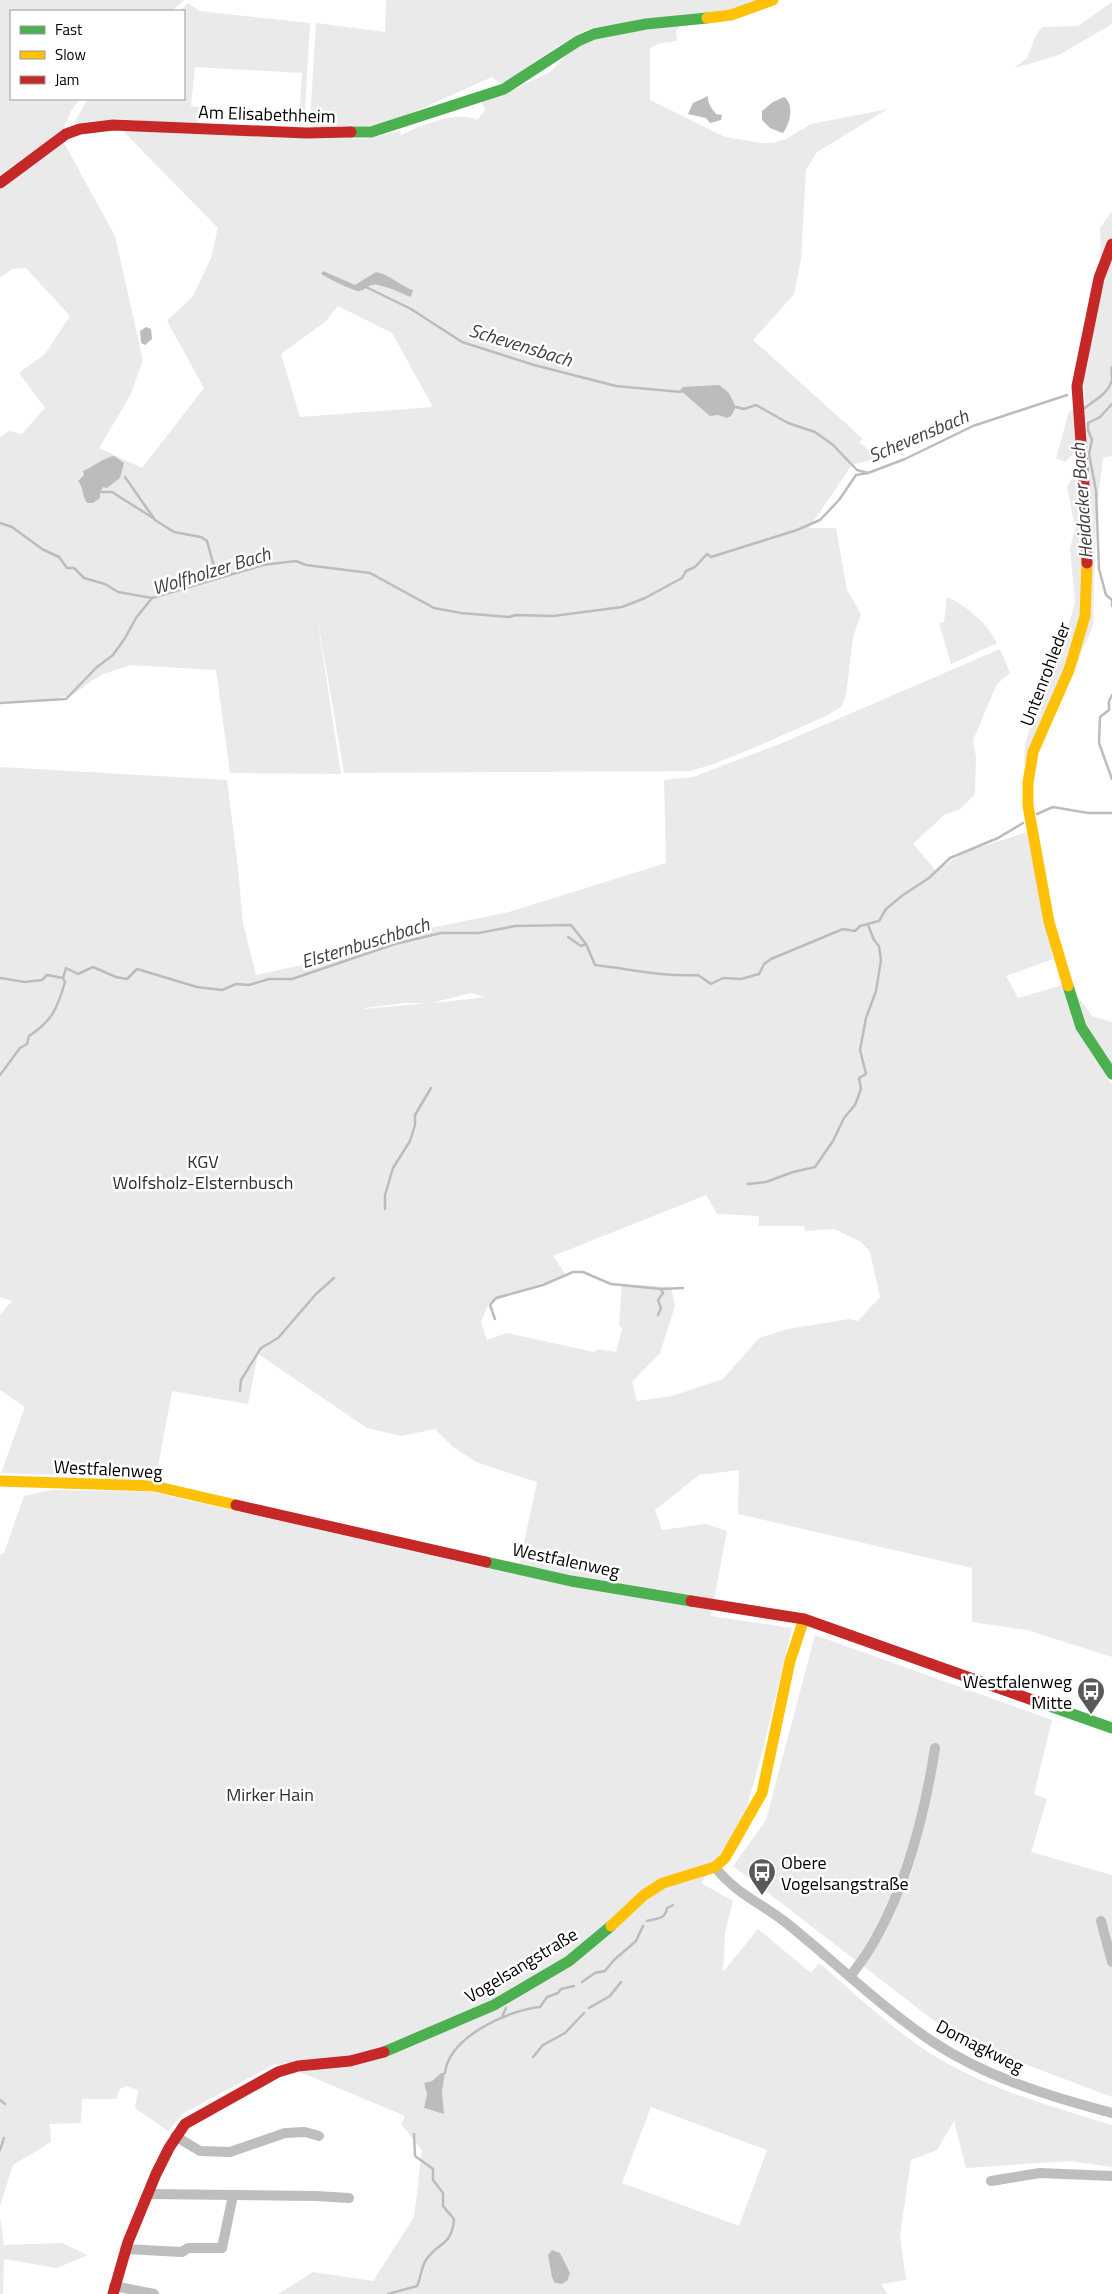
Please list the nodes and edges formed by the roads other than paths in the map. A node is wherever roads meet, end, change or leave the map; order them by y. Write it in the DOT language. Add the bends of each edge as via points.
graph roads {
  1 [pos="773,0"];
  2 [pos="0,184"];
  3 [pos="1112,244"];
  4 [pos="1112,1074"];
  5 [pos="0,1481"];
  6 [pos="804,1619"];
  7 [pos="1112,1728"];
  8 [pos="935,1748"];
  9 [pos="715,1867"];
  10 [pos="1101,1921"];
  11 [pos="1112,1962"];
  12 [pos="850,1977"];
  13 [pos="1112,2114"];
  14 [pos="175,2136"];
  15 [pos="319,2136"];
  16 [pos="1112,2176"];
  17 [pos="992,2181"];
  18 [pos="148,2194"];
  19 [pos="233,2194"];
  20 [pos="349,2198"];
  21 [pos="125,2249"];
  22 [pos="114,2290"];
  23 [pos="154,2294"];
  1 -- 2 [label="street, Am Elisabethheim" via="731,15 646,24 594,34 504,89 371,132 87,128 66,134"];
  3 -- 4 [label="street, Untenrohleder" via="1099,278 1076,386 1085,508 1085,616 1069,670 1033,752 1028,783 1028,806 1049,922 1081,1027"];
  5 -- 6 [label="street, Westfalenweg" via="154,1486 571,1581"];
  6 -- 7 [label="street, Westfalenweg"];
  6 -- 9 [label="street" via="790,1660 762,1793 725,1858"];
  8 -- 12 [label="street" via="926,1802 907,1868 877,1937"];
  9 -- 12 [label="street, Domagkweg" via="732,1887 787,1924"];
  9 -- 14 [label="street, Vogelsangstraße" via="663,1883 644,1895 594,1942 494,2005 392,2050 350,2061 298,2066 278,2072 185,2124"];
  10 -- 11 [label="street"];
  12 -- 13 [label="street, Domagkweg" via="894,2014 950,2052 994,2076"];
  14 -- 15 [label="street" via="200,2151 230,2152 284,2133 305,2132"];
  14 -- 18 [label="street, Vogelsangstraße"];
  16 -- 17 [label="street" via="1040,2173"];
  18 -- 19 [label="street"];
  18 -- 21 [label="street, Vogelsangstraße"];
  19 -- 20 [label="street"];
  19 -- 21 [label="street" via="222,2248 188,2248 182,2252"];
  21 -- 22 [label="street, Vogelsangstraße"];
  22 -- 23 [label="street, Vogelsangstraße"];
}
